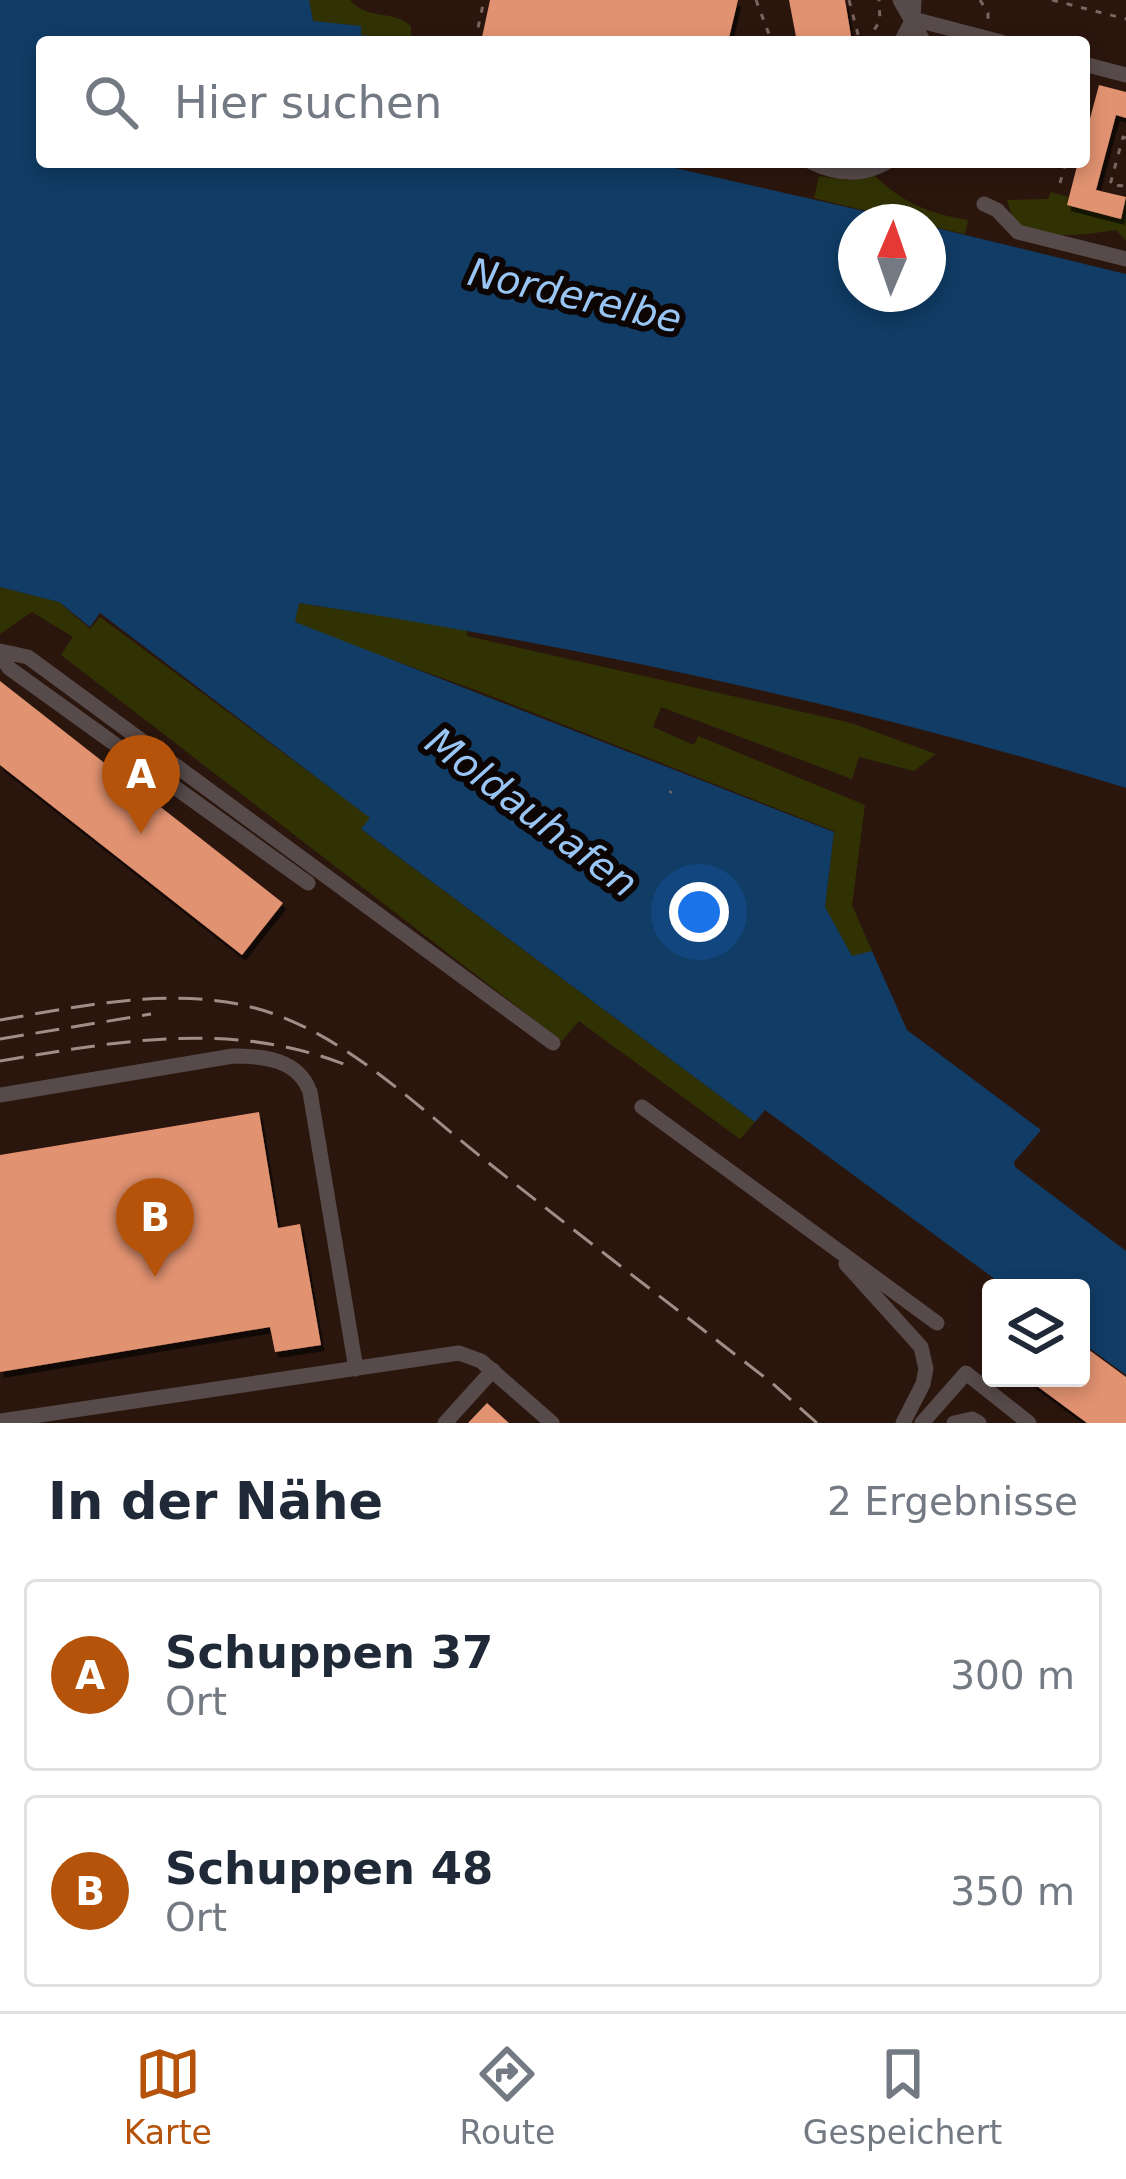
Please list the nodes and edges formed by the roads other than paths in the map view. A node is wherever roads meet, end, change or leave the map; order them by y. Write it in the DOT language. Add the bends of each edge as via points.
graph roads {
  1 [pos="900,0"];
  2 [pos="914,0"];
  3 [pos="914,19"];
  4 [pos="904,36"];
  5 [pos="921,36"];
  6 [pos="978,36"];
  7 [pos="1090,66"];
  8 [pos="1126,75"];
  9 [pos="824,168"];
  10 [pos="873,168"];
  11 [pos="984,204"];
  12 [pos="1126,259"];
  13 [pos="0,653"];
  14 [pos="308,883"];
  15 [pos="553,1043"];
  16 [pos="0,1095"];
  17 [pos="642,1107"];
  18 [pos="829,1244"];
  19 [pos="938,1323"];
  20 [pos="356,1369"];
  21 [pos="493,1370"];
  22 [pos="0,1421"];
  23 [pos="445,1423"];
  24 [pos="552,1423"];
  25 [pos="903,1423"];
  26 [pos="922,1423"];
  27 [pos="954,1423"];
  28 [pos="979,1423"];
  29 [pos="1029,1423"];
  1 -- 3 [label="street"];
  2 -- 3 [label="street"];
  3 -- 4 [label="street"];
  3 -- 5 [label="street"];
  3 -- 6 [label="street"];
  7 -- 8 [label="street"];
  9 -- 10 [label="street"];
  11 -- 12 [label="street" via="1018,232"];
  13 -- 14 [label="street" via="8,668"];
  13 -- 15 [label="street" via="28,657"];
  16 -- 20 [label="street" via="233,1056 298,1071 310,1093"];
  17 -- 18 [label="street"];
  18 -- 19 [label="street"];
  18 -- 25 [label="street" via="921,1347 923,1384"];
  20 -- 21 [label="street" via="459,1353"];
  20 -- 22 [label="street"];
  21 -- 23 [label="street"];
  21 -- 24 [label="street"];
  26 -- 29 [label="street" via="966,1373"];
  27 -- 28 [label="street"];
}
